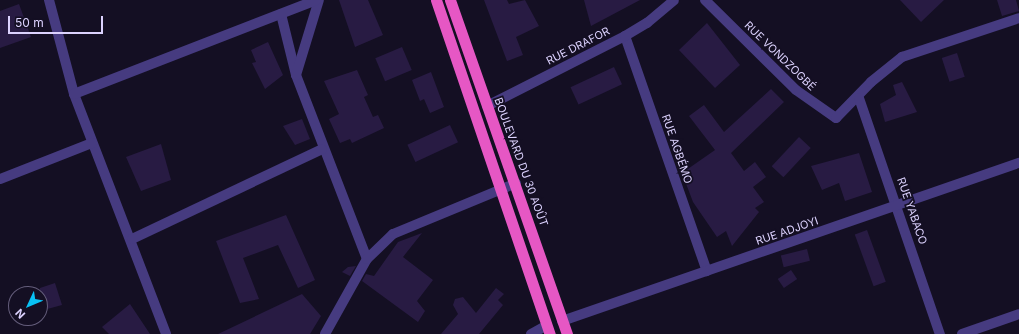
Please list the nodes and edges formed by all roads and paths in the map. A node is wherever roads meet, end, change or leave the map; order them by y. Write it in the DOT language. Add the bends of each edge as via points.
graph roads {
  1 [pos="49,0"];
  2 [pos="317,0"];
  3 [pos="436,0"];
  4 [pos="450,0"];
  5 [pos="674,0"];
  6 [pos="705,0"];
  7 [pos="281,14"];
  8 [pos="1019,18"];
  9 [pos="625,36"];
  10 [pos="296,75"];
  11 [pos="74,94"];
  12 [pos="859,98"];
  13 [pos="487,106"];
  14 [pos="92,143"];
  15 [pos="322,149"];
  16 [pos="1019,163"];
  17 [pos="0,179"];
  18 [pos="516,184"];
  19 [pos="503,187"];
  20 [pos="898,205"];
  21 [pos="132,239"];
  22 [pos="367,259"];
  23 [pos="707,271"];
  24 [pos="1019,314"];
  25 [pos="562,321"];
  26 [pos="549,330"];
  27 [pos="166,334"];
  28 [pos="325,334"];
  29 [pos="530,334"];
  30 [pos="567,334"];
  31 [pos="940,334"];
  32 [pos="962,334"];
  1 -- 11 [label="street"];
  2 -- 7 [label="street"];
  2 -- 10 [label="street"];
  3 -- 19 [label="highway"];
  4 -- 13 [label="highway, BOULEVARD DU 30 AOÛT"];
  5 -- 9 [label="street, RUE DRAFOR" via="647,23"];
  6 -- 12 [label="street, RUE VONDZOGBÉ" via="796,90 833,118"];
  7 -- 10 [label="street"];
  7 -- 11 [label="street"];
  8 -- 12 [label="street" via="902,57 871,82"];
  9 -- 13 [label="street, RUE DRAFOR"];
  9 -- 23 [label="street, RUE AGBÉMO"];
  10 -- 15 [label="street"];
  11 -- 14 [label="street"];
  12 -- 20 [label="street, RUE YABACO"];
  13 -- 18 [label="highway, BOULEVARD DU 30 AOÛT"];
  14 -- 17 [label="street"];
  14 -- 21 [label="street"];
  15 -- 21 [label="street"];
  15 -- 22 [label="street"];
  16 -- 20 [label="street, RUE ADJOYI"];
  18 -- 19 [label="street"];
  18 -- 25 [label="highway, BOULEVARD DU 30 AOÛT"];
  19 -- 22 [label="street" via="404,227"];
  19 -- 26 [label="highway"];
  20 -- 23 [label="street, RUE ADJOYI"];
  20 -- 31 [label="street, RUE YABACO"];
  21 -- 27 [label="street"];
  22 -- 28 [label="street"];
  23 -- 25 [label="street, RUE ADJOYI"];
  24 -- 32 [label="street"];
  25 -- 30 [label="highway, BOULEVARD DU 30 AOÛT"];
  26 -- 29 [label="street"];
}
